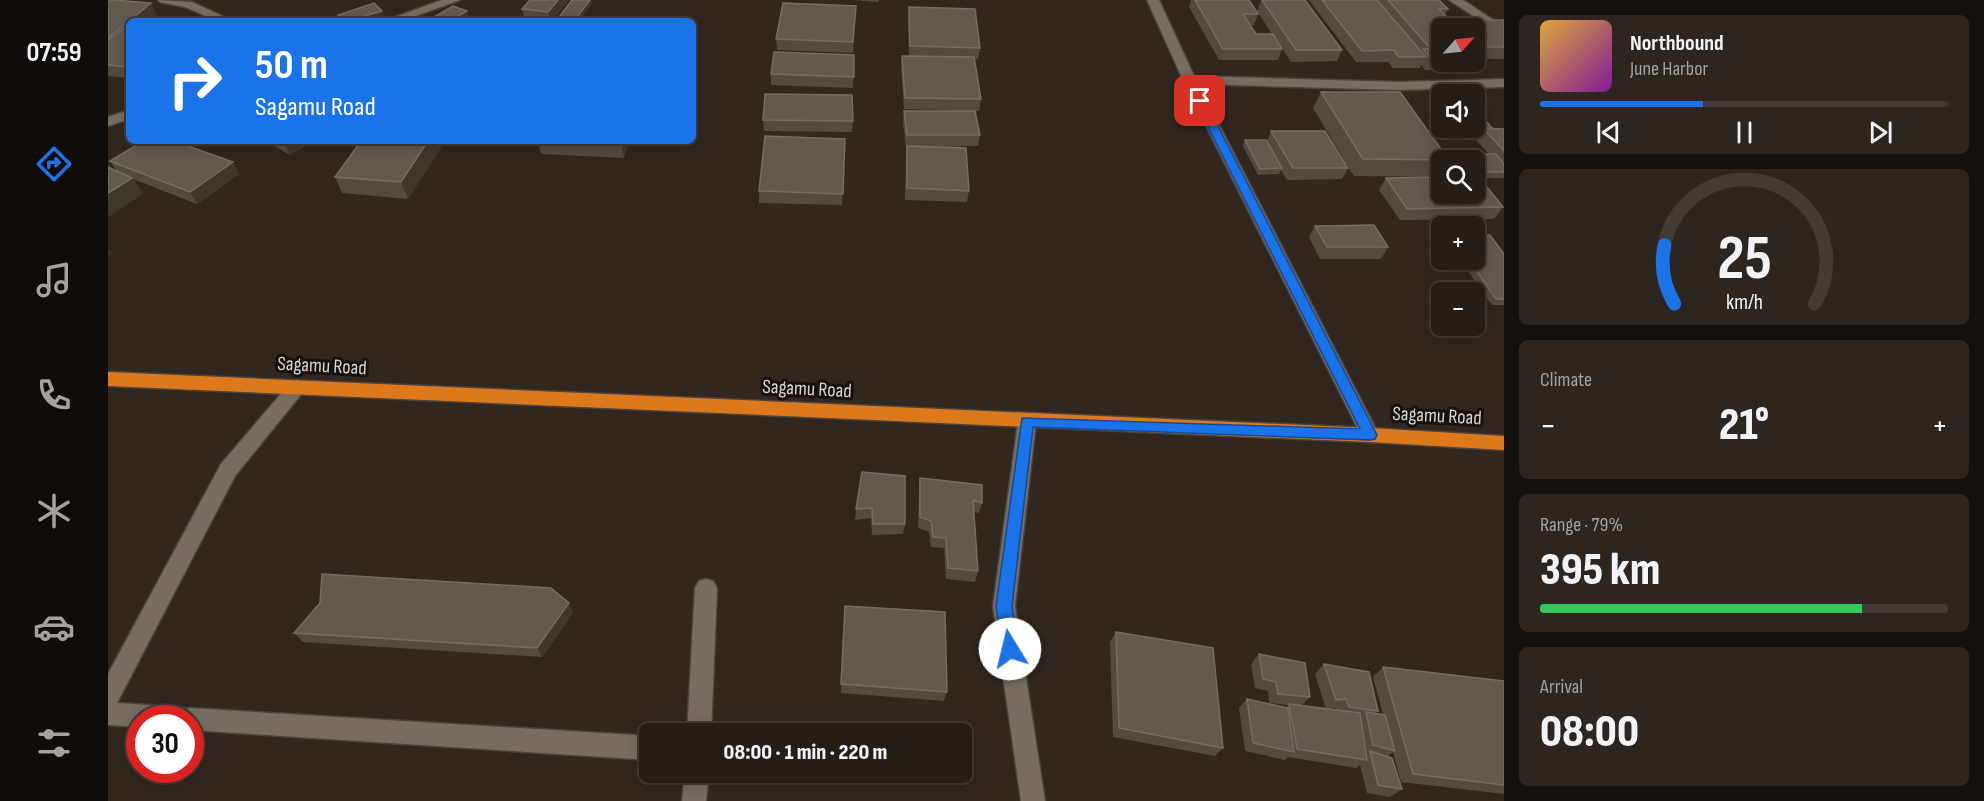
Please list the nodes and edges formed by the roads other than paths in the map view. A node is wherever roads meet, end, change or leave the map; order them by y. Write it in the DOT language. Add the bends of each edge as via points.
graph roads {
  1 [pos="164,0"];
  2 [pos="454,0"];
  3 [pos="1154,0"];
  4 [pos="1455,0"];
  5 [pos="220,18"];
  6 [pos="399,18"];
  7 [pos="1504,32"];
  8 [pos="1190,80"];
  9 [pos="1504,83"];
  10 [pos="126,115"];
  11 [pos="108,122"];
  12 [pos="108,379"];
  13 [pos="297,387"];
  14 [pos="1027,422"];
  15 [pos="1370,435"];
  16 [pos="1504,443"];
  17 [pos="706,588"];
  18 [pos="108,697"];
  19 [pos="108,714"];
  20 [pos="126,715"];
  21 [pos="204,720"];
  22 [pos="700,723"];
  23 [pos="639,747"];
  24 [pos="695,783"];
  25 [pos="694,801"];
  26 [pos="1033,801"];
  1 -- 5 [label="street" via="188,3"];
  2 -- 6 [label="street"];
  3 -- 8 [label="street"];
  4 -- 7 [label="street"];
  8 -- 9 [label="street" via="1400,86"];
  8 -- 15 [label="street"];
  10 -- 11 [label="street"];
  12 -- 13 [label="highway, Sagamu Road"];
  13 -- 14 [label="highway, Sagamu Road"];
  13 -- 18 [label="street" via="228,470"];
  14 -- 15 [label="highway, Sagamu Road"];
  14 -- 26 [label="street" via="1004,606"];
  15 -- 16 [label="highway, Sagamu Road"];
  17 -- 22 [label="street"];
  19 -- 20 [label="street"];
  21 -- 23 [label="street"];
  24 -- 25 [label="street"];
}
